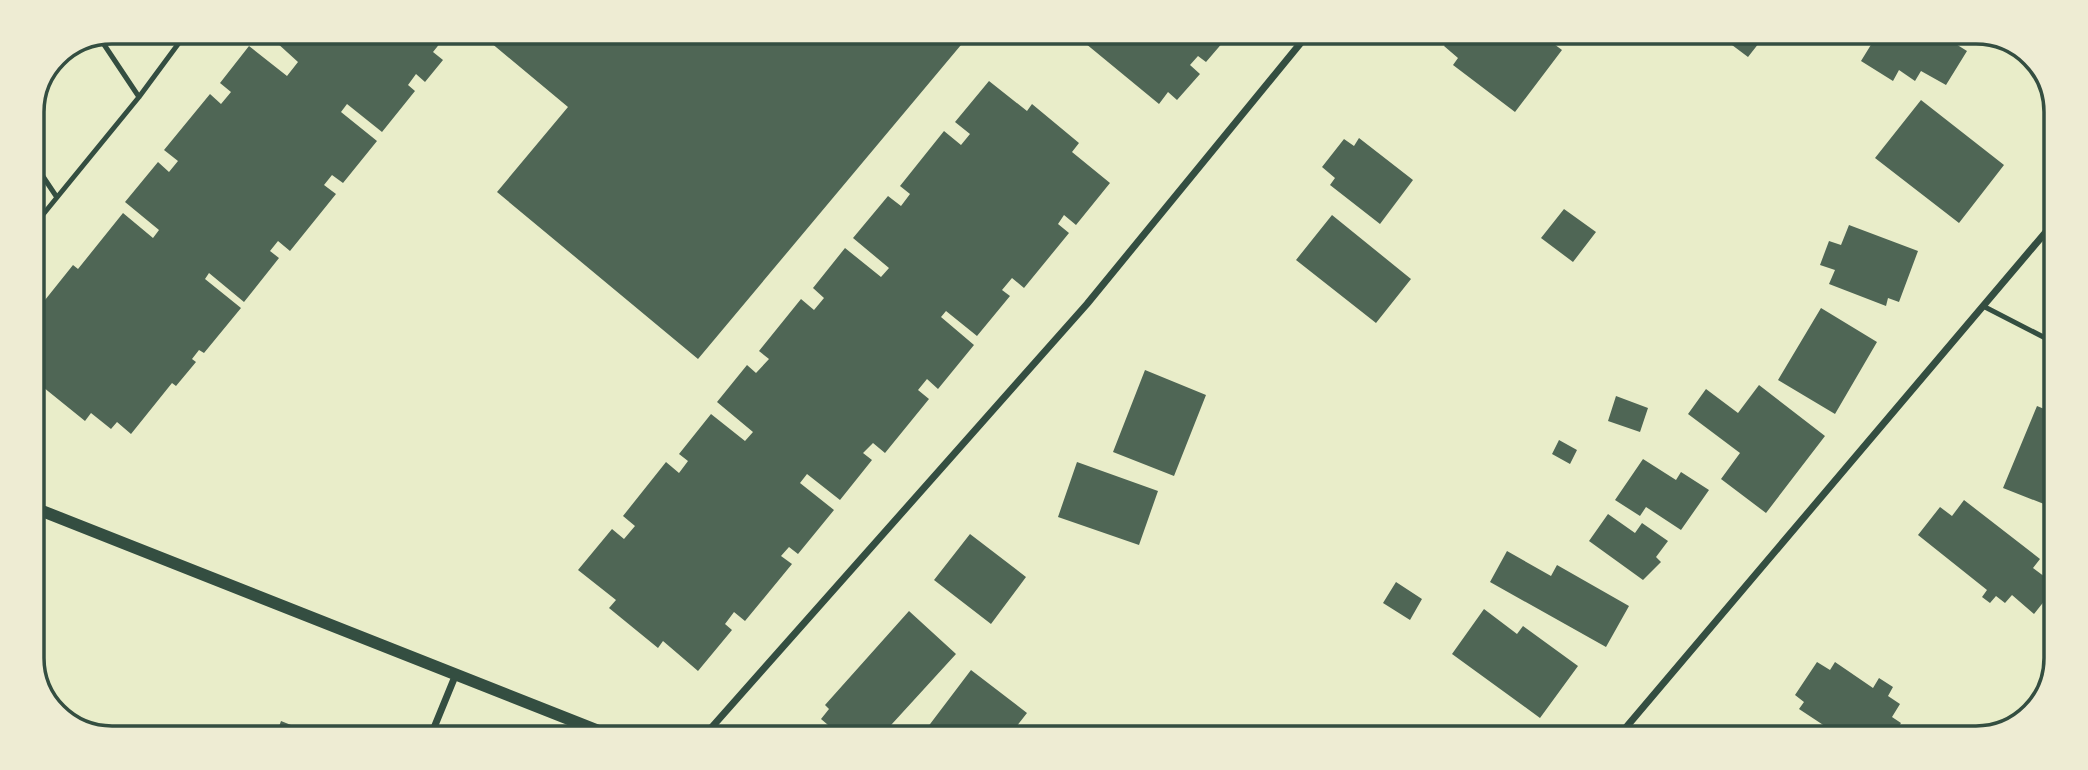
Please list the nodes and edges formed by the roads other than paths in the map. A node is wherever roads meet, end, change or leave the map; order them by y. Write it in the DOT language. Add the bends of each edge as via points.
graph roads {
  1 [pos="178,44"];
  2 [pos="1300,44"];
  3 [pos="104,45"];
  4 [pos="139,97"];
  5 [pos="44,178"];
  6 [pos="56,196"];
  7 [pos="44,212"];
  8 [pos="2044,234"];
  9 [pos="1983,306"];
  10 [pos="2044,337"];
  11 [pos="44,512"];
  12 [pos="456,674"];
  13 [pos="435,726"];
  14 [pos="584,726"];
  15 [pos="713,726"];
  16 [pos="1627,726"];
  1 -- 4 [label="lane"];
  2 -- 15 [label="street" via="1087,304"];
  3 -- 4 [label="lane"];
  4 -- 6 [label="lane"];
  5 -- 6 [label="lane"];
  6 -- 7 [label="lane"];
  8 -- 9 [label="street"];
  9 -- 10 [label="lane"];
  9 -- 16 [label="street"];
  11 -- 12 [label="street"];
  12 -- 13 [label="street"];
  12 -- 14 [label="street"];
}
